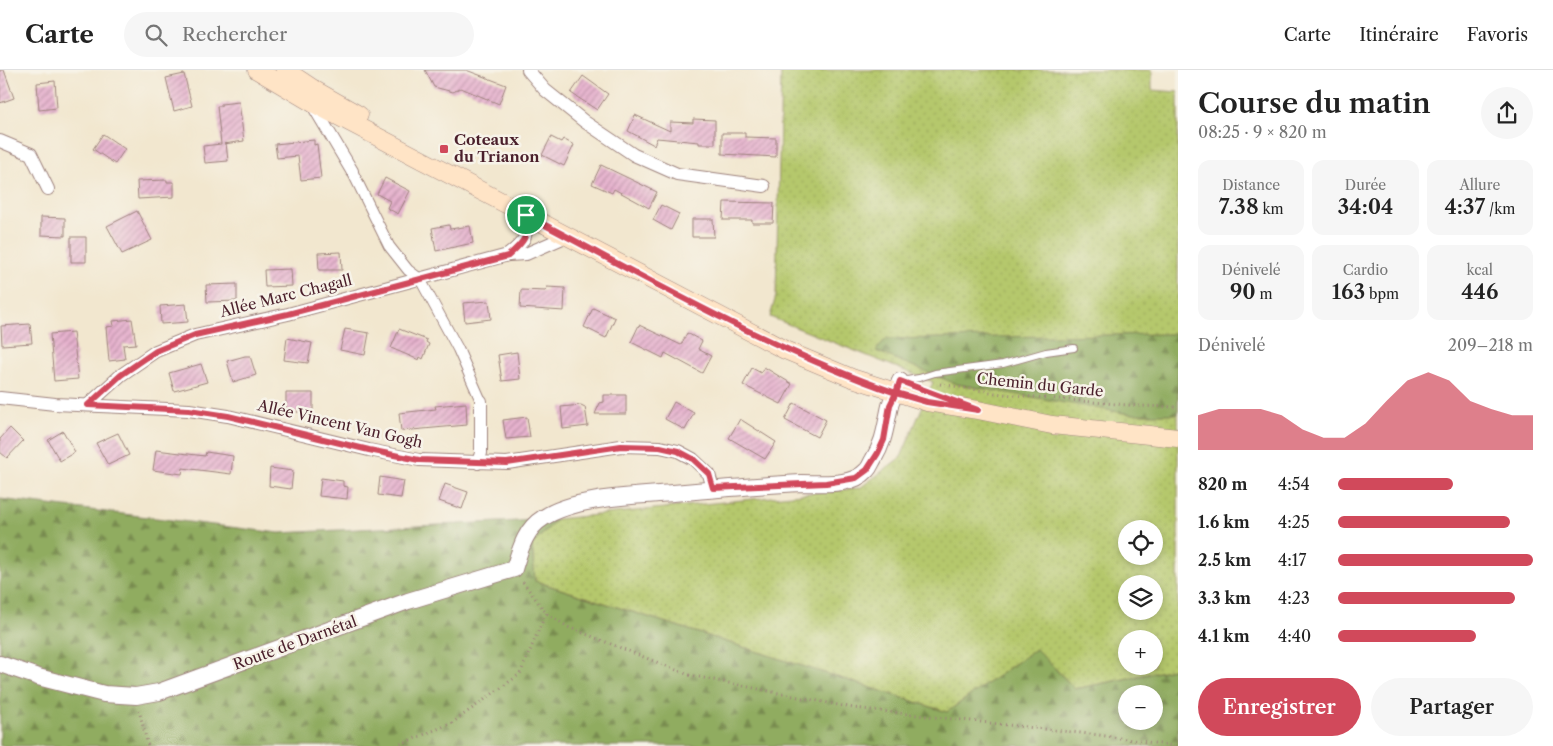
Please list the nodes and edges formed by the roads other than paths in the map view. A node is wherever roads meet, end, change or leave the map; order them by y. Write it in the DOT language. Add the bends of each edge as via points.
graph roads {
  1 [pos="258,70"];
  2 [pos="285,70"];
  3 [pos="528,70"];
  4 [pos="311,102"];
  5 [pos="0,141"];
  6 [pos="352,171"];
  7 [pos="764,186"];
  8 [pos="48,189"];
  9 [pos="526,215"];
  10 [pos="567,236"];
  11 [pos="508,256"];
  12 [pos="420,279"];
  13 [pos="1074,348"];
  14 [pos="898,387"];
  15 [pos="0,398"];
  16 [pos="481,401"];
  17 [pos="88,405"];
  18 [pos="1178,438"];
  19 [pos="478,463"];
  20 [pos="713,488"];
  21 [pos="0,664"];
  1 -- 4 [label="main road"];
  2 -- 14 [label="main road" via="422,150 790,342"];
  3 -- 7 [label="street" via="545,90 634,155 677,174"];
  4 -- 6 [label="street"];
  4 -- 9 [label="main road"];
  5 -- 8 [label="street" via="30,154"];
  6 -- 12 [label="street" via="390,246 408,270"];
  9 -- 10 [label="main road"];
  9 -- 11 [label="street" via="526,238"];
  10 -- 11 [label="street, Allée Marc Chagall" via="526,254"];
  10 -- 14 [label="main road" via="785,350 852,378"];
  11 -- 12 [label="street, Allée Marc Chagall"];
  12 -- 16 [label="street" via="458,349"];
  12 -- 17 [label="street, Allée Marc Chagall" via="195,335 156,351 121,375"];
  13 -- 14 [label="lane" via="1003,364 935,373"];
  14 -- 18 [label="main road" via="978,410 1052,425"];
  14 -- 20 [label="street" via="878,453 867,470 856,478 826,483"];
  15 -- 17 [label="street, Allée Vincent Van Gogh"];
  16 -- 19 [label="street" via="481,453"];
  17 -- 19 [label="street, Allée Vincent Van Gogh" via="189,410 419,460"];
  19 -- 20 [label="street, Allée Vincent Van Gogh" via="507,463 621,446 660,447 693,459 709,474"];
  20 -- 21 [label="street, Route de Darnétal" via="595,501 557,510 530,530 514,569 408,601 168,689 136,696 104,694"];
}
